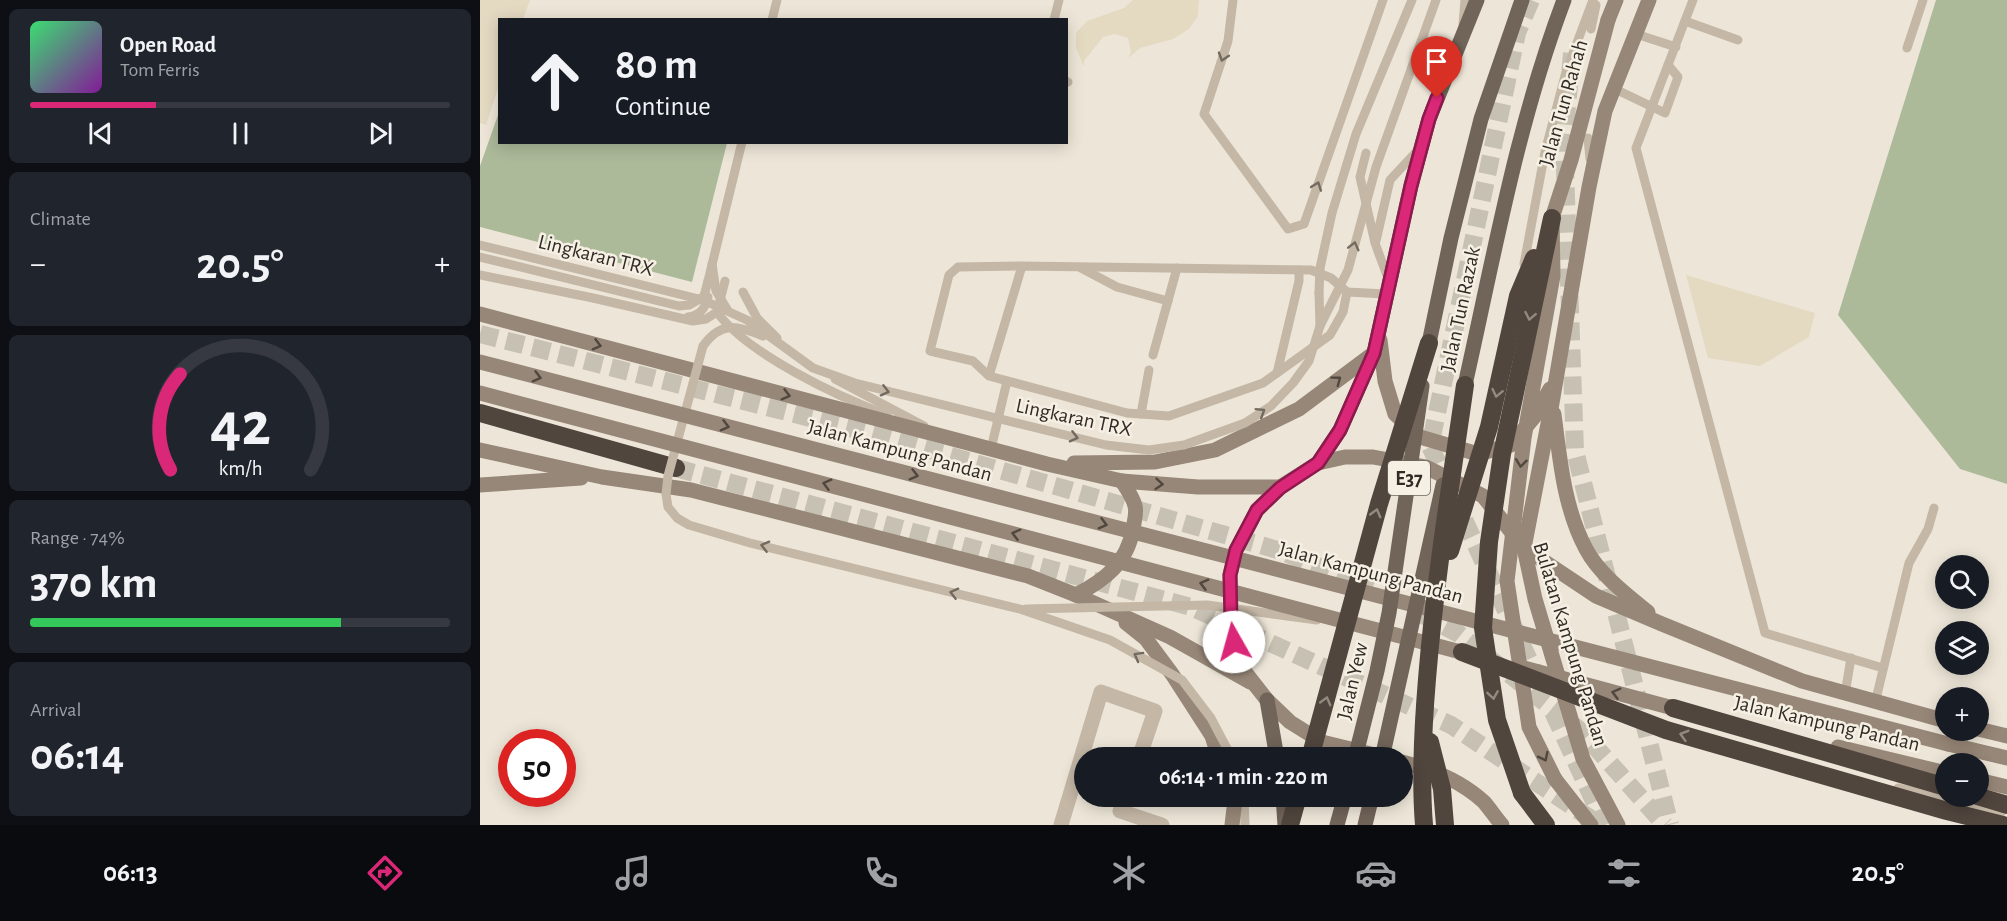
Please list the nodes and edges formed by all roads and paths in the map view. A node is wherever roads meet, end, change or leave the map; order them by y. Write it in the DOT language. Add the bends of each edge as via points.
graph roads {
  1 [pos="777,0"];
  2 [pos="1059,0"];
  3 [pos="1233,0"];
  4 [pos="1383,0"];
  5 [pos="1412,0"];
  6 [pos="1436,0"];
  7 [pos="1465,0"];
  8 [pos="1477,0"];
  9 [pos="1522,0"];
  10 [pos="1564,0"];
  11 [pos="1595,0"];
  12 [pos="1616,0"];
  13 [pos="1649,0"];
  14 [pos="1659,0"];
  15 [pos="1693,0"];
  16 [pos="1923,0"];
  17 [pos="1643,15"];
  18 [pos="772,18"];
  19 [pos="1054,18"];
  20 [pos="1686,21"];
  21 [pos="1591,29"];
  22 [pos="1636,34"];
  23 [pos="1462,36"];
  24 [pos="1738,40"];
  25 [pos="1676,47"];
  26 [pos="1907,48"];
  27 [pos="1668,65"];
  28 [pos="1615,89"];
  29 [pos="1652,107"];
  30 [pos="1588,138"];
  31 [pos="742,144"];
  32 [pos="1421,148"];
  33 [pos="1366,153"];
  34 [pos="1592,175"];
  35 [pos="1552,218"];
  36 [pos="1375,243"];
  37 [pos="480,245"];
  38 [pos="480,257"];
  39 [pos="712,264"];
  40 [pos="1022,266"];
  41 [pos="1080,267"];
  42 [pos="1177,268"];
  43 [pos="1299,270"];
  44 [pos="480,275"];
  45 [pos="724,281"];
  46 [pos="1387,287"];
  47 [pos="743,292"];
  48 [pos="1347,292"];
  49 [pos="1518,296"];
  50 [pos="703,300"];
  51 [pos="1168,301"];
  52 [pos="717,312"];
  53 [pos="729,312"];
  54 [pos="480,314"];
  55 [pos="676,318"];
  56 [pos="1320,326"];
  57 [pos="1380,334"];
  58 [pos="1429,343"];
  59 [pos="1374,353"];
  60 [pos="1153,355"];
  61 [pos="480,362"];
  62 [pos="813,368"];
  63 [pos="1149,370"];
  64 [pos="1277,373"];
  65 [pos="989,376"];
  66 [pos="1556,379"];
  67 [pos="1007,381"];
  68 [pos="1465,385"];
  69 [pos="480,393"];
  70 [pos="1552,403"];
  71 [pos="480,413"];
  72 [pos="1141,414"];
  73 [pos="1489,427"];
  74 [pos="945,437"];
  75 [pos="991,449"];
  76 [pos="480,450"];
  77 [pos="1318,463"];
  78 [pos="1047,464"];
  79 [pos="676,468"];
  80 [pos="602,477"];
  81 [pos="1122,481"];
  82 [pos="480,485"];
  83 [pos="1280,488"];
  84 [pos="1934,508"];
  85 [pos="1524,548"];
  86 [pos="1076,595"];
  87 [pos="1433,602"];
  88 [pos="1020,609"];
  89 [pos="1111,610"];
  90 [pos="1389,613"];
  91 [pos="1662,624"];
  92 [pos="1370,628"];
  93 [pos="1483,628"];
  94 [pos="1462,652"];
  95 [pos="1851,658"];
  96 [pos="1883,668"];
  97 [pos="1255,685"];
  98 [pos="1845,694"];
  99 [pos="1267,700"];
  100 [pos="1875,702"];
  101 [pos="1673,708"];
  102 [pos="1424,717"];
  103 [pos="1935,718"];
  104 [pos="1989,732"];
  105 [pos="2007,736"];
  106 [pos="1711,745"];
  107 [pos="1084,747"];
  108 [pos="1143,747"];
  109 [pos="1216,747"];
  110 [pos="1226,747"];
  111 [pos="1276,747"];
  112 [pos="1313,747"];
  113 [pos="1342,747"];
  114 [pos="1358,747"];
  115 [pos="1384,747"];
  116 [pos="2007,758"];
  117 [pos="1413,765"];
  118 [pos="1935,775"];
  119 [pos="1074,780"];
  120 [pos="1989,783"];
  121 [pos="2007,787"];
  122 [pos="1522,793"];
  123 [pos="1935,796"];
  124 [pos="1989,800"];
  125 [pos="2007,805"];
  126 [pos="1121,807"];
  127 [pos="1234,807"];
  128 [pos="1245,807"];
  129 [pos="1342,807"];
  130 [pos="1369,807"];
  131 [pos="1958,807"];
  132 [pos="1981,807"];
  133 [pos="1288,810"];
  134 [pos="2007,813"];
  135 [pos="1060,825"];
  136 [pos="1162,825"];
  137 [pos="1232,825"];
  138 [pos="1245,825"];
  139 [pos="1279,825"];
  140 [pos="1337,825"];
  141 [pos="1365,825"];
  142 [pos="1424,825"];
  143 [pos="1445,825"];
  144 [pos="1502,825"];
  145 [pos="1540,825"];
  146 [pos="1546,825"];
  147 [pos="1591,825"];
  148 [pos="1618,825"];
  149 [pos="1953,825"];
  150 [pos="2003,825"];
  1 -- 18 [label="lane"];
  2 -- 19 [label="lane, bridge"];
  3 -- 4 [label="lane, one-way" via="1228,42 1204,114 1288,229 1304,224"];
  5 -- 56 [label="lane, bridge" via="1356,134 1332,213 1320,268"];
  56 -- 6 [label="lane, Lingkaran TRX, one-way, bridge" via="1348,270 1377,167"];
  7 -- 23 [label="lane"];
  8 -- 23 [label="main road"];
  9 -- 58 [label="main road, Jalan Tun Razak / E37" via="1481,119"];
  10 -- 68 [label="main road, Jalan Tun Razak / E37" via="1543,55 1520,136"];
  11 -- 21 [label="lane"];
  11 -- 49 [label="lane" via="1566,72 1548,141"];
  12 -- 35 [label="main road, Jalan Tun Rahah, bridge"];
  13 -- 17 [label="main road"];
  14 -- 17 [label="lane"];
  15 -- 20 [label="lane"];
  16 -- 26 [label="lane"];
  17 -- 22 [label="main road"];
  20 -- 24 [label="lane"];
  20 -- 25 [label="lane"];
  22 -- 25 [label="lane"];
  22 -- 28 [label="main road"];
  23 -- 32 [label="main road"];
  25 -- 27 [label="lane"];
  27 -- 29 [label="lane"];
  27 -- 29 [label="lane" via="1678,77 1665,113"];
  28 -- 29 [label="lane"];
  28 -- 34 [label="main road" via="1605,111"];
  29 -- 95 [label="lane" via="1636,148 1766,633"];
  30 -- 34 [label="lane"];
  31 -- 39 [label="lane"];
  32 -- 36 [label="lane" via="1390,180"];
  32 -- 46 [label="main road"];
  33 -- 36 [label="lane" via="1359,177"];
  34 -- 66 [label="main road"];
  35 -- 49 [label="highway, bridge"];
  35 -- 93 [label="highway, one-way, bridge" via="1502,454 1489,542"];
  35 -- 147 [label="main road, Jalan Tun Rahah, one-way, bridge" via="1553,276 1524,438 1507,581 1529,727 1556,779"];
  36 -- 46 [label="lane"];
  37 -- 50 [label="lane, Lingkaran TRX, bridge"];
  38 -- 55 [label="lane" via="679,306 698,301 711,286 700,312"];
  39 -- 50 [label="lane, bridge"];
  39 -- 53 [label="lane, bridge" via="716,291"];
  40 -- 41 [label="lane"];
  40 -- 65 [label="lane"];
  40 -- 65 [label="lane" via="958,267 950,275 930,351 974,360"];
  41 -- 42 [label="lane"];
  41 -- 51 [label="lane" via="1117,287"];
  42 -- 43 [label="lane"];
  42 -- 51 [label="lane"];
  43 -- 48 [label="lane" via="1311,270 1331,279"];
  43 -- 64 [label="lane"];
  44 -- 55 [label="lane"];
  45 -- 52 [label="lane"];
  46 -- 48 [label="lane"];
  46 -- 57 [label="main road"];
  47 -- 74 [label="lane" via="757,318 782,343 836,379"];
  48 -- 64 [label="lane" via="1343,312 1330,335"];
  49 -- 73 [label="highway, one-way, bridge"];
  50 -- 53 [label="lane, Lingkaran TRX, bridge"];
  51 -- 60 [label="lane"];
  52 -- 55 [label="lane" via="693,321"];
  52 -- 74 [label="lane" via="762,352 811,381"];
  53 -- 62 [label="lane, Lingkaran TRX, bridge" via="747,320"];
  54 -- 74 [label="main road, one-way"];
  62 -- 56 [label="lane, Lingkaran TRX, one-way, bridge" via="855,383 1106,446 1149,450 1184,445 1213,435 1245,423 1271,406 1309,361"];
  57 -- 59 [label="main road"];
  57 -- 66 [label="main road" via="1385,381 1395,414 1420,437 1478,454 1511,445 1535,416"];
  58 -- 90 [label="main road, Jalan Tun Razak / E37, bridge"];
  112 -- 58 [label="highway, one-way, bridge" via="1379,504"];
  59 -- 77 [label="main road" via="1340,430"];
  78 -- 59 [label="main road, one-way" via="1155,462 1215,450 1299,409"];
  61 -- 116 [label="main road, Jalan Kampung Pandan, one-way, bridge"];
  88 -- 62 [label="lane, one-way, bridge" via="750,543 676,518 668,507 668,476 704,346 712,334 726,328 743,328"];
  63 -- 72 [label="lane"];
  64 -- 72 [label="lane" via="1263,383 1169,416"];
  65 -- 67 [label="lane"];
  66 -- 70 [label="main road"];
  67 -- 72 [label="lane"];
  67 -- 75 [label="lane"];
  68 -- 87 [label="highway, bridge"];
  68 -- 115 [label="main road, Jalan Tun Razak / E37, bridge"];
  92 -- 69 [label="main road, one-way, bridge"];
  70 -- 85 [label="main road"];
  70 -- 91 [label="main road" via="1570,511 1587,551 1616,586"];
  71 -- 79 [label="highway"];
  73 -- 87 [label="highway, bridge"];
  73 -- 93 [label="highway, bridge"];
  74 -- 75 [label="main road"];
  75 -- 78 [label="main road"];
  76 -- 80 [label="main road"];
  77 -- 83 [label="main road, Bulatan Kampung Pandan"];
  77 -- 85 [label="main road, Bulatan Kampung Pandan" via="1345,457 1373,457 1426,466 1483,496"];
  78 -- 81 [label="main road"];
  80 -- 82 [label="main road"];
  80 -- 86 [label="main road" via="691,490 1028,576"];
  81 -- 83 [label="main road, one-way"];
  81 -- 86 [label="main road" via="1136,511 1131,537 1111,574"];
  83 -- 97 [label="main road, Bulatan Kampung Pandan" via="1257,510 1236,550 1230,575 1234,642 1245,672"];
  84 -- 96 [label="lane" via="1928,529 1909,563"];
  85 -- 91 [label="main road, Jalan Kampung Pandan" via="1596,596"];
  85 -- 148 [label="main road, Bulatan Kampung Pandan" via="1535,599 1583,759"];
  86 -- 89 [label="main road"];
  87 -- 102 [label="highway, bridge"];
  88 -- 92 [label="lane, bridge" via="1206,605"];
  110 -- 88 [label="lane, one-way, bridge" via="1211,717 1182,680 1110,640"];
  89 -- 97 [label="main road" via="1170,637"];
  89 -- 109 [label="main road" via="1146,639 1212,736"];
  90 -- 114 [label="main road, Jalan Yew / E37, bridge"];
  91 -- 98 [label="main road, Jalan Kampung Pandan" via="1802,681"];
  92 -- 94 [label="main road, bridge"];
  93 -- 122 [label="highway, one-way, bridge" via="1497,720"];
  101 -- 94 [label="main road, one-way, bridge"];
  150 -- 94 [label="highway, one-way, bridge" via="1666,730"];
  95 -- 96 [label="lane"];
  95 -- 98 [label="lane"];
  96 -- 100 [label="lane"];
  97 -- 99 [label="main road, Bulatan Kampung Pandan"];
  98 -- 100 [label="main road, Jalan Kampung Pandan"];
  99 -- 111 [label="main road"];
  99 -- 113 [label="main road, Bulatan Kampung Pandan" via="1290,722 1322,742"];
  100 -- 103 [label="main road, Jalan Kampung Pandan"];
  101 -- 118 [label="highway, bridge"];
  102 -- 142 [label="highway, bridge"];
  102 -- 143 [label="highway, bridge" via="1442,789"];
  104 -- 105 [label="main road"];
  106 -- 123 [label="lane"];
  107 -- 108 [label="street" via="1101,692 1155,711"];
  117 -- 144 [label="main road" via="1458,783 1483,802"];
  119 -- 135 [label="street"];
  120 -- 121 [label="main road"];
  122 -- 145 [label="highway"];
  122 -- 146 [label="highway"];
  124 -- 125 [label="highway"];
  126 -- 136 [label="street" via="1120,811"];
  127 -- 137 [label="main road"];
  128 -- 138 [label="lane"];
  129 -- 140 [label="main road"];
  130 -- 141 [label="main road"];
  131 -- 149 [label="lane"];
  132 -- 134 [label="lane"];
  133 -- 139 [label="main road"];
}
